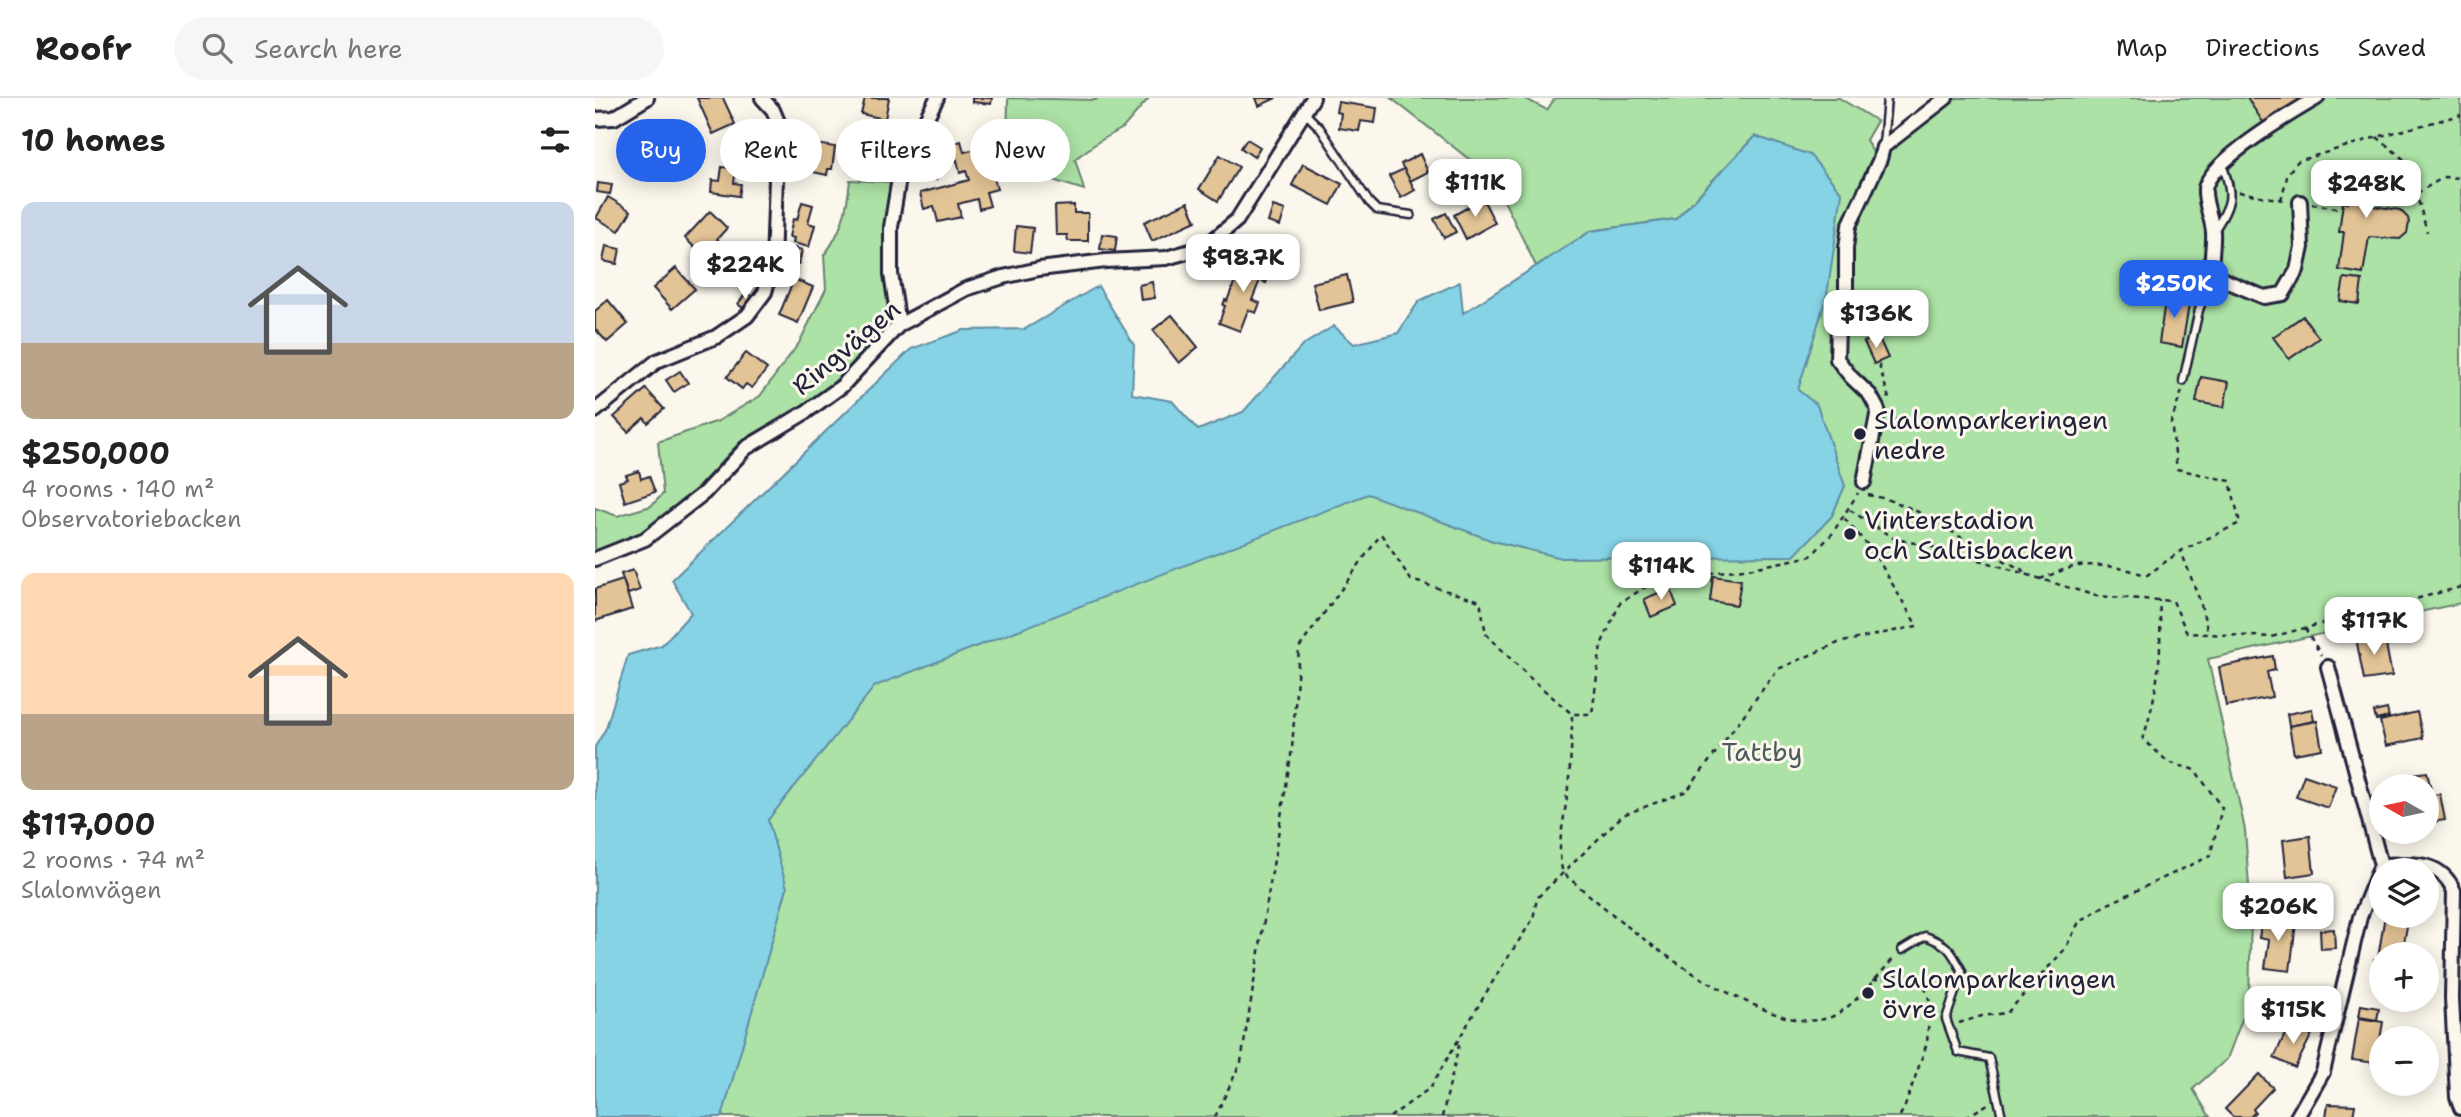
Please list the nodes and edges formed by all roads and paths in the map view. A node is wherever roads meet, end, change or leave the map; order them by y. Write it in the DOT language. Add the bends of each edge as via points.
graph roads {
  1 [pos="647,98"];
  2 [pos="762,98"];
  3 [pos="937,98"];
  4 [pos="1313,98"];
  5 [pos="1887,98"];
  6 [pos="1946,98"];
  7 [pos="2317,98"];
  8 [pos="1304,112"];
  9 [pos="2461,115"];
  10 [pos="597,119"];
  11 [pos="595,134"];
  12 [pos="2377,137"];
  13 [pos="1883,147"];
  14 [pos="2222,164"];
  15 [pos="2461,178"];
  16 [pos="2229,190"];
  17 [pos="2417,193"];
  18 [pos="2275,199"];
  19 [pos="2281,200"];
  20 [pos="2300,202"];
  21 [pos="2318,205"];
  22 [pos="2337,208"];
  23 [pos="1411,215"];
  24 [pos="2427,232"];
  25 [pos="2213,233"];
  26 [pos="2213,275"];
  27 [pos="899,325"];
  28 [pos="2183,381"];
  29 [pos="2181,398"];
  30 [pos="595,411"];
  31 [pos="1864,482"];
  32 [pos="1849,510"];
  33 [pos="1844,518"];
  34 [pos="2181,551"];
  35 [pos="595,559"];
  36 [pos="2033,577"];
  37 [pos="2040,579"];
  38 [pos="2461,587"];
  39 [pos="2159,600"];
  40 [pos="2305,628"];
  41 [pos="2208,634"];
  42 [pos="2327,667"];
  43 [pos="1572,714"];
  44 [pos="2379,858"];
  45 [pos="2439,871"];
  46 [pos="1563,873"];
  47 [pos="2369,894"];
  48 [pos="1902,950"];
  49 [pos="1873,980"];
  50 [pos="1948,1026"];
  51 [pos="1461,1038"];
  52 [pos="1997,1100"];
  53 [pos="2461,1108"];
  54 [pos="1215,1117"];
  55 [pos="1390,1117"];
  56 [pos="1442,1117"];
  57 [pos="1899,1117"];
  58 [pos="1966,1117"];
  59 [pos="2002,1117"];
  60 [pos="2297,1117"];
  1 -- 10 [label="street" via="614,118"];
  2 -- 30 [label="street" via="778,122 773,263 765,292 747,316 716,337 657,361"];
  3 -- 27 [label="street" via="901,166 891,227 891,274"];
  4 -- 8 [label="street, Ringvägen"];
  5 -- 13 [label="lane"];
  6 -- 13 [label="street"];
  7 -- 14 [label="street"];
  8 -- 23 [label="lane" via="1377,210"];
  8 -- 27 [label="street, Ringvägen" via="1237,220 1205,247 1166,258 1106,261 1003,277 966,289"];
  9 -- 12 [label="path"];
  10 -- 11 [label="street"];
  12 -- 17 [label="path" via="2408,163"];
  12 -- 19 [label="path" via="2298,161 2288,173"];
  13 -- 31 [label="street" via="1849,226 1846,291 1838,328 1837,359 1878,410"];
  14 -- 16 [label="lane"];
  14 -- 25 [label="street" via="2205,188"];
  15 -- 17 [label="path" via="2444,177"];
  16 -- 18 [label="path"];
  16 -- 25 [label="lane" via="2230,207"];
  17 -- 24 [label="path"];
  20 -- 26 [label="street" via="2302,247 2297,270 2283,294 2264,297"];
  21 -- 22 [label="path"];
  25 -- 26 [label="street"];
  26 -- 28 [label="lane" via="2199,310"];
  27 -- 35 [label="street, Ringvägen" via="842,386 746,448 704,493 655,531"];
  29 -- 34 [label="path" via="2171,422 2177,469 2230,481 2240,523"];
  32 -- 33 [label="path"];
  32 -- 36 [label="path" via="1893,538"];
  32 -- 36 [label="path" via="1858,494 1894,502"];
  33 -- 43 [label="path" via="1811,556 1658,579 1620,603 1601,645 1592,714"];
  33 -- 46 [label="path" via="1873,551 1917,626 1838,643 1778,670 1687,791 1623,815"];
  34 -- 37 [label="path" via="2146,576 2134,570 2089,565"];
  34 -- 41 [label="path"];
  36 -- 37 [label="path"];
  37 -- 39 [label="path" via="2096,596"];
  38 -- 40 [label="path"];
  39 -- 41 [label="path" via="2173,601 2187,633"];
  39 -- 50 [label="path" via="2162,630 2156,698 2143,739 2168,762 2195,770 2223,808 2210,856 2079,922 2065,949 2007,1013"];
  40 -- 41 [label="path" via="2271,637"];
  40 -- 42 [label="path"];
  42 -- 44 [label="street"];
  43 -- 46 [label="path" via="1560,833"];
  43 -- 54 [label="path" via="1486,634 1480,601 1411,580 1381,534 1299,648 1292,748 1241,1062"];
  45 -- 53 [label="street" via="2454,891 2452,998"];
  46 -- 49 [label="path" via="1676,964 1728,994 1789,1020 1829,1018"];
  46 -- 51 [label="path" via="1537,898 1533,919"];
  47 -- 60 [label="street" via="2323,1072"];
  48 -- 49 [label="path"];
  48 -- 50 [label="lane" via="1925,936 1945,943 1955,957 1962,971 1946,1019"];
  49 -- 57 [label="path" via="1921,976 1930,1002 1927,1043"];
  50 -- 52 [label="lane" via="1958,1052 1989,1058"];
  51 -- 55 [label="path" via="1430,1088"];
  51 -- 56 [label="path"];
  52 -- 58 [label="path"];
  52 -- 59 [label="lane"];
}
